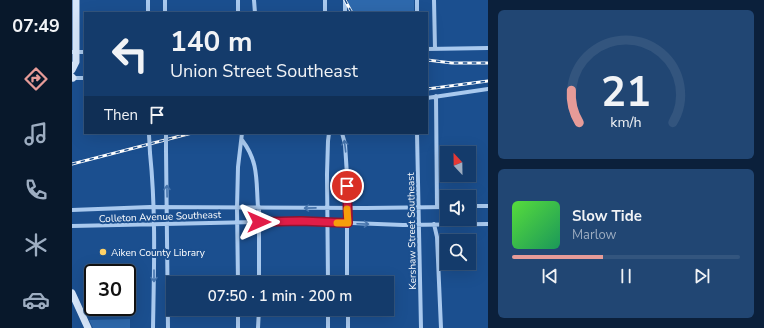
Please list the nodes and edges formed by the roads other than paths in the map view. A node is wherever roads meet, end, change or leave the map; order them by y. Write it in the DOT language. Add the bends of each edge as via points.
graph roads {
  1 [pos="148,0"];
  2 [pos="165,0"];
  3 [pos="238,0"];
  4 [pos="254,0"];
  5 [pos="325,0"];
  6 [pos="345,0"];
  7 [pos="417,0"];
  8 [pos="434,0"];
  9 [pos="75,4"];
  10 [pos="148,12"];
  11 [pos="166,12"];
  12 [pos="238,12"];
  13 [pos="255,12"];
  14 [pos="325,12"];
  15 [pos="346,12"];
  16 [pos="417,12"];
  17 [pos="488,48"];
  18 [pos="428,49"];
  19 [pos="435,49"];
  20 [pos="74,52"];
  21 [pos="72,67"];
  22 [pos="72,78"];
  23 [pos="84,78"];
  24 [pos="488,89"];
  25 [pos="436,96"];
  26 [pos="428,98"];
  27 [pos="149,134"];
  28 [pos="166,134"];
  29 [pos="329,134"];
  30 [pos="342,134"];
  31 [pos="417,134"];
  32 [pos="242,136"];
  33 [pos="476,206"];
  34 [pos="488,206"];
  35 [pos="153,207"];
  36 [pos="167,207"];
  37 [pos="259,207"];
  38 [pos="328,207"];
  39 [pos="437,207"];
  40 [pos="237,208"];
  41 [pos="347,208"];
  42 [pos="419,208"];
  43 [pos="72,210"];
  44 [pos="237,222"];
  45 [pos="259,222"];
  46 [pos="328,223"];
  47 [pos="348,223"];
  48 [pos="168,224"];
  49 [pos="434,224"];
  50 [pos="488,224"];
  51 [pos="154,225"];
  52 [pos="419,225"];
  53 [pos="72,226"];
  54 [pos="238,276"];
  55 [pos="259,276"];
  56 [pos="328,276"];
  57 [pos="347,276"];
  58 [pos="72,293"];
  59 [pos="238,316"];
  60 [pos="259,316"];
  61 [pos="328,316"];
  62 [pos="348,316"];
  63 [pos="88,328"];
  64 [pos="153,328"];
  65 [pos="168,328"];
  66 [pos="238,328"];
  67 [pos="258,328"];
  68 [pos="328,328"];
  69 [pos="348,328"];
  70 [pos="421,328"];
  71 [pos="441,328"];
  1 -- 10 [label="street"];
  2 -- 11 [label="street"];
  3 -- 12 [label="street"];
  4 -- 13 [label="street"];
  5 -- 14 [label="street"];
  6 -- 15 [label="street"];
  7 -- 16 [label="street"];
  8 -- 19 [label="street"];
  9 -- 20 [label="main road"];
  17 -- 19 [label="street"];
  18 -- 19 [label="street"];
  20 -- 21 [label="main road" via="76,62"];
  22 -- 23 [label="street"];
  24 -- 25 [label="street"];
  25 -- 26 [label="street"];
  25 -- 39 [label="street"];
  27 -- 35 [label="street, bridge"];
  36 -- 28 [label="street, one-way, bridge"];
  29 -- 38 [label="street"];
  41 -- 30 [label="street, one-way" via="346,152"];
  31 -- 42 [label="street, Kershaw Street Southeast"];
  32 -- 37 [label="street" via="256,166"];
  32 -- 40 [label="street"];
  33 -- 34 [label="street"];
  35 -- 36 [label="street, Colleton Avenue Southeast"];
  35 -- 43 [label="street, Colleton Avenue Southeast"];
  35 -- 51 [label="street"];
  36 -- 40 [label="street, Colleton Avenue Southeast"];
  36 -- 48 [label="street"];
  38 -- 37 [label="street, Colleton Avenue Southeast, one-way"];
  37 -- 40 [label="street, Colleton Avenue Southeast"];
  37 -- 45 [label="street"];
  38 -- 41 [label="street, Colleton Avenue Southeast"];
  38 -- 46 [label="street"];
  39 -- 42 [label="street, Colleton Avenue Southeast"];
  40 -- 44 [label="street"];
  41 -- 42 [label="street, Colleton Avenue Southeast"];
  41 -- 47 [label="street"];
  42 -- 52 [label="street, Kershaw Street Southeast"];
  44 -- 45 [label="street, Colleton Avenue Southeast"];
  44 -- 48 [label="street, Colleton Avenue Southeast"];
  44 -- 54 [label="street"];
  45 -- 46 [label="street, Colleton Avenue Southeast"];
  45 -- 55 [label="street"];
  46 -- 47 [label="street, Colleton Avenue Southeast"];
  46 -- 56 [label="street"];
  47 -- 52 [label="street, Colleton Avenue Southeast, one-way"];
  47 -- 57 [label="street"];
  48 -- 51 [label="street, Colleton Avenue Southeast"];
  48 -- 65 [label="street"];
  49 -- 50 [label="street, Colleton Avenue Southeast"];
  49 -- 52 [label="street, Colleton Avenue Southeast"];
  49 -- 71 [label="street"];
  51 -- 53 [label="street, Colleton Avenue Southeast"];
  51 -- 64 [label="street, one-way"];
  52 -- 70 [label="street, Kershaw Street Southeast"];
  58 -- 63 [label="main road"];
  59 -- 66 [label="street"];
  60 -- 67 [label="street"];
  61 -- 68 [label="street"];
  62 -- 69 [label="street"];
}
